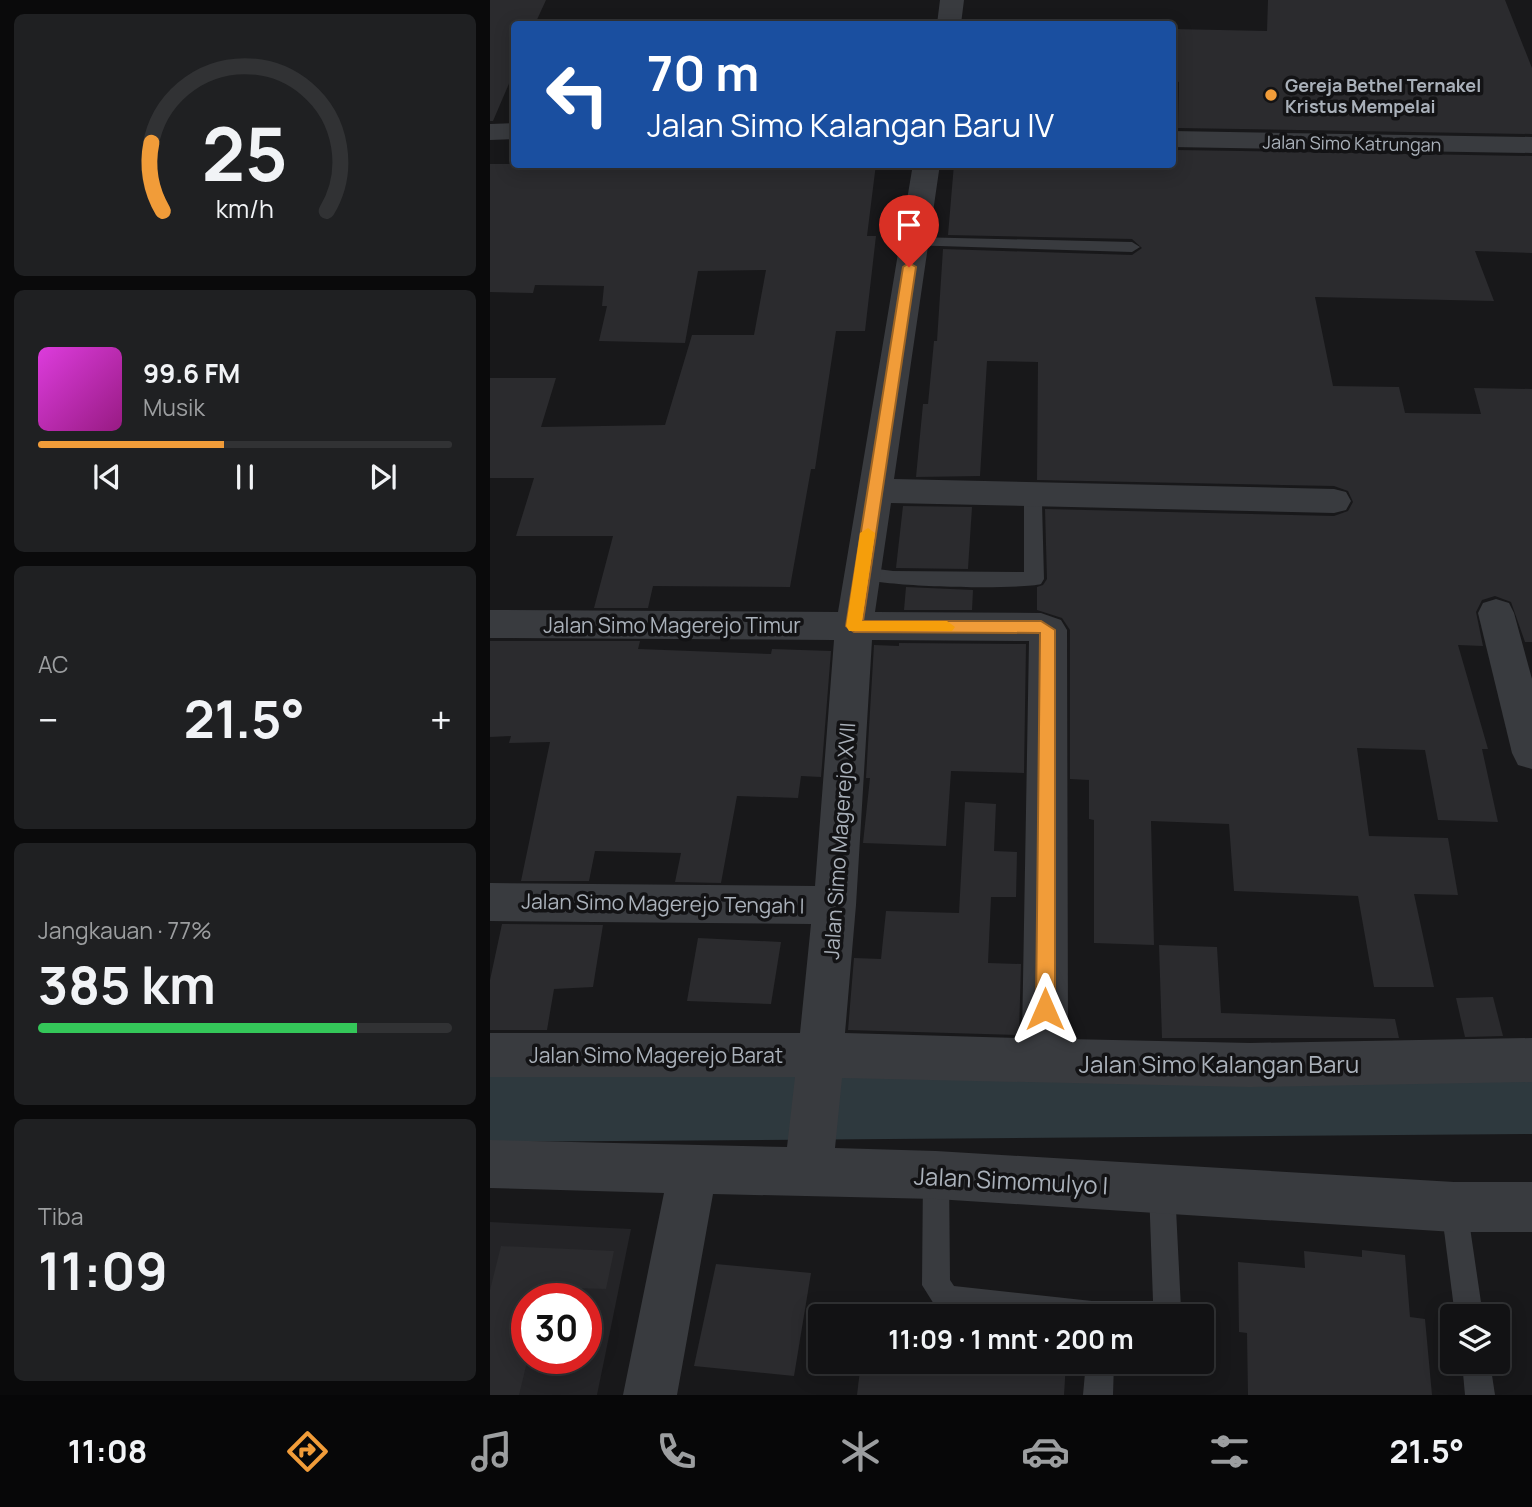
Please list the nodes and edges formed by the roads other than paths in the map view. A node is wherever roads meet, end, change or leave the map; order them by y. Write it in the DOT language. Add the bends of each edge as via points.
graph roads {
  1 [pos="952,0"];
  2 [pos="949,21"];
  3 [pos="511,131"];
  4 [pos="490,132"];
  5 [pos="1176,139"];
  6 [pos="1532,145"];
  7 [pos="926,168"];
  8 [pos="914,242"];
  9 [pos="1132,247"];
  10 [pos="873,491"];
  11 [pos="1334,501"];
  12 [pos="1033,503"];
  13 [pos="862,574"];
  14 [pos="1496,613"];
  15 [pos="490,624"];
  16 [pos="854,626"];
  17 [pos="1532,753"];
  18 [pos="490,902"];
  19 [pos="835,905"];
  20 [pos="490,1055"];
  21 [pos="1532,1060"];
  22 [pos="821,1062"];
  23 [pos="1045,1062"];
  24 [pos="811,1154"];
  25 [pos="490,1164"];
  26 [pos="693,1170"];
  27 [pos="936,1175"];
  28 [pos="1162,1189"];
  29 [pos="1454,1207"];
  30 [pos="1532,1207"];
  31 [pos="994,1304"];
  32 [pos="1167,1304"];
  33 [pos="1467,1304"];
  34 [pos="1099,1374"];
  35 [pos="1477,1374"];
  36 [pos="650,1395"];
  37 [pos="1098,1395"];
  38 [pos="1480,1395"];
  1 -- 2 [label="street"];
  3 -- 4 [label="street"];
  5 -- 6 [label="street, Jalan Simo Katrungan"];
  7 -- 8 [label="street, Jalan Simo Magerejo XVII"];
  8 -- 9 [label="lane"];
  8 -- 10 [label="street, Jalan Simo Magerejo XVII"];
  10 -- 11 [label="street"];
  10 -- 13 [label="street, Jalan Simo Magerejo XVII"];
  12 -- 13 [label="lane" via="1034,579 903,579"];
  13 -- 16 [label="street, Jalan Simo Magerejo XVII"];
  14 -- 17 [label="street"];
  15 -- 16 [label="street, Jalan Simo Magerejo Timur"];
  16 -- 19 [label="street, Jalan Simo Magerejo XVII"];
  16 -- 23 [label="street, Jalan Simo Magerejo Timur" via="1048,630"];
  18 -- 19 [label="street, Jalan Simo Magerejo Tengah I"];
  19 -- 22 [label="street, Jalan Simo Magerejo XVII"];
  20 -- 22 [label="street, Jalan Simo Magerejo Barat"];
  21 -- 23 [label="street, Jalan Simo Kalangan Baru" via="1250,1065"];
  22 -- 23 [label="street, Jalan Simo Kalangan Baru"];
  22 -- 24 [label="street, Jalan Simo Magerejo XVII"];
  24 -- 26 [label="street, Jalan Simomulyo I"];
  24 -- 27 [label="street, Jalan Simomulyo I"];
  25 -- 26 [label="street, Jalan Simomulyo I"];
  26 -- 36 [label="street"];
  27 -- 28 [label="street, Jalan Simomulyo I"];
  27 -- 31 [label="lane" via="936,1285 947,1299"];
  28 -- 29 [label="street, Jalan Simomulyo I"];
  28 -- 32 [label="lane"];
  29 -- 30 [label="street, Jalan Simomulyo I"];
  29 -- 33 [label="lane"];
  34 -- 37 [label="lane"];
  35 -- 38 [label="lane"];
}
